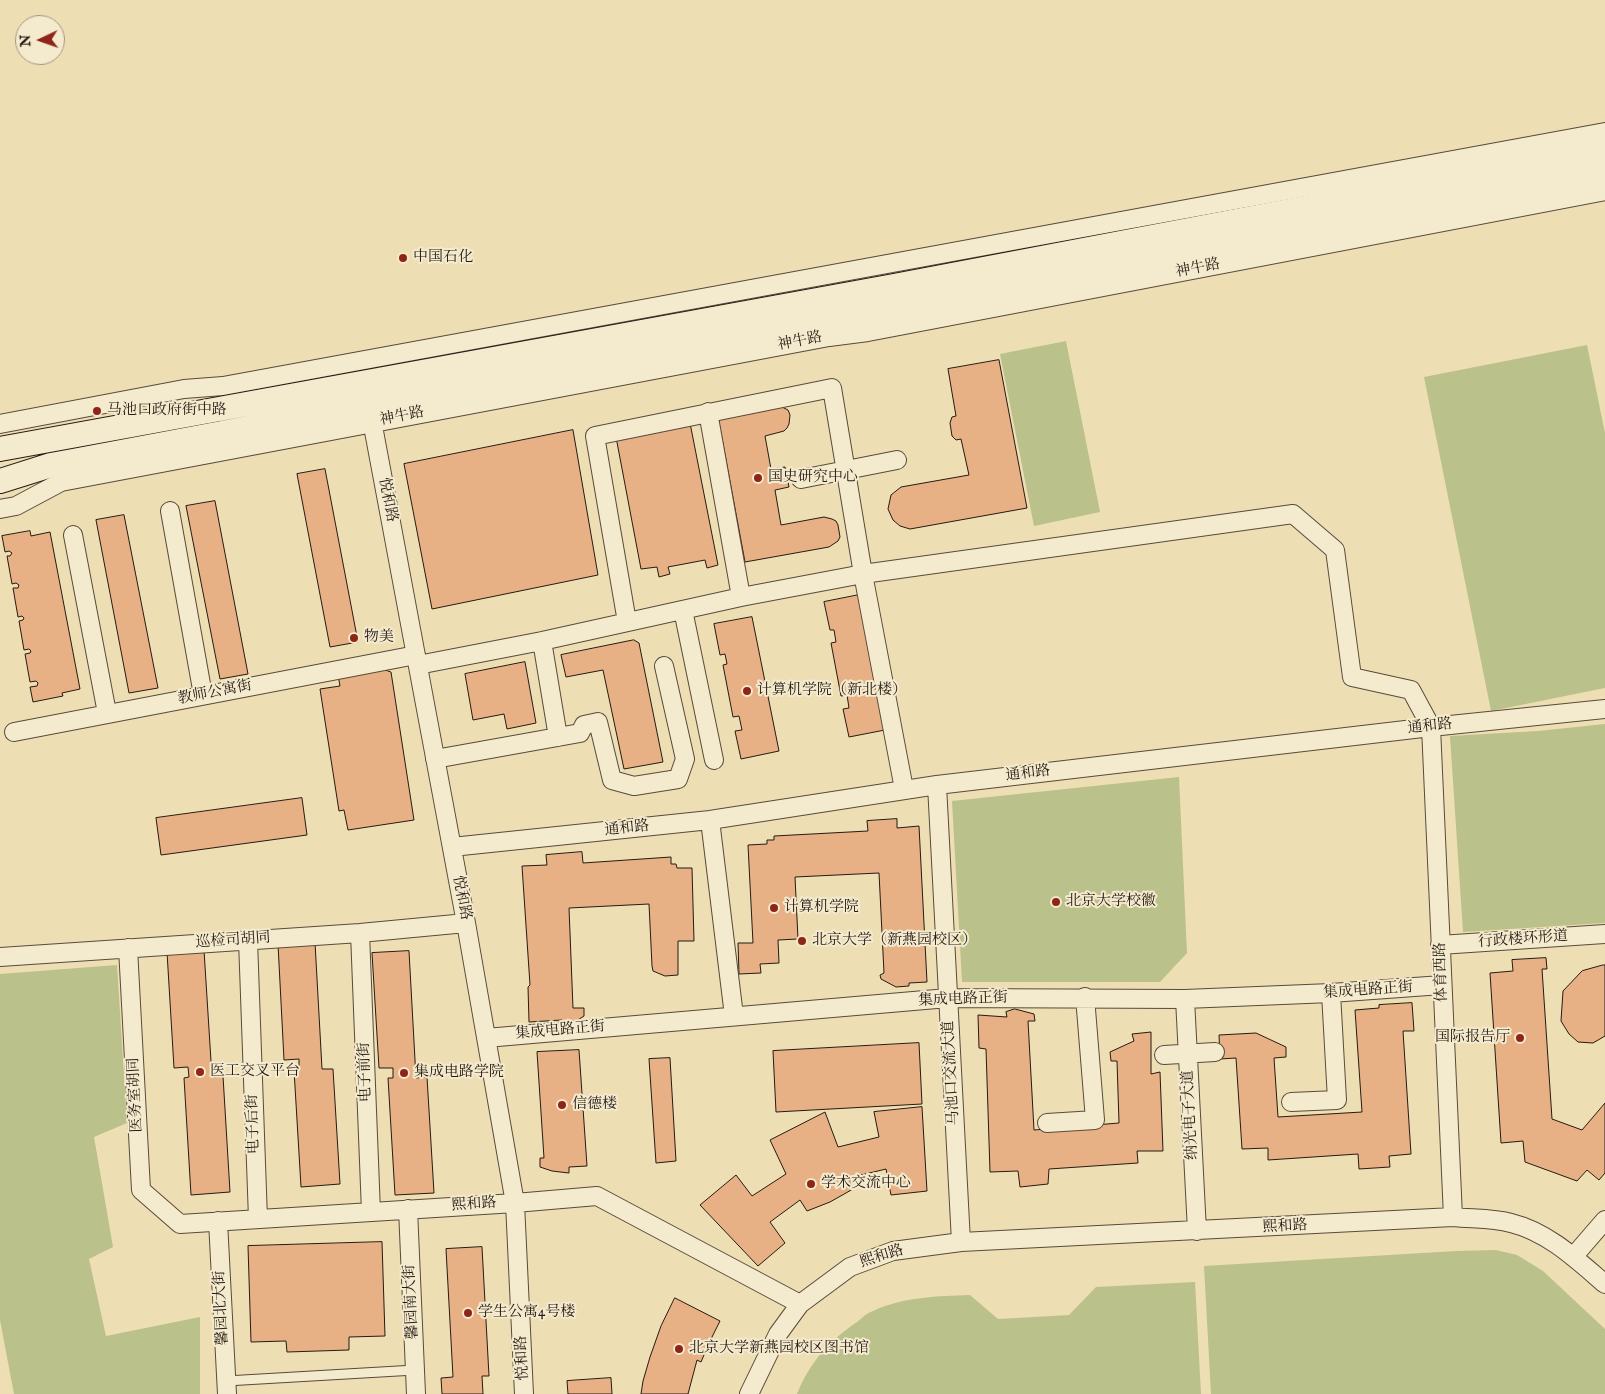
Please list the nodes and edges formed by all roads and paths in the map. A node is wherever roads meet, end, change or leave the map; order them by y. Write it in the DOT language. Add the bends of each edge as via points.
graph roads {
  1 [pos="1605,132"];
  2 [pos="1605,151"];
  3 [pos="1605,173"];
  4 [pos="1605,191"];
  5 [pos="708,412"];
  6 [pos="370,414"];
  7 [pos="0,424"];
  8 [pos="0,449"];
  9 [pos="897,460"];
  10 [pos="844,471"];
  11 [pos="801,479"];
  12 [pos="0,481"];
  13 [pos="0,509"];
  14 [pos="170,511"];
  15 [pos="72,535"];
  16 [pos="863,574"];
  17 [pos="741,597"];
  18 [pos="683,610"];
  19 [pos="628,622"];
  20 [pos="542,641"];
  21 [pos="417,660"];
  22 [pos="664,666"];
  23 [pos="202,695"];
  24 [pos="1605,709"];
  25 [pos="107,713"];
  26 [pos="1432,726"];
  27 [pos="14,732"];
  28 [pos="558,737"];
  29 [pos="435,759"];
  30 [pos="714,760"];
  31 [pos="937,785"];
  32 [pos="904,790"];
  33 [pos="710,820"];
  34 [pos="452,847"];
  35 [pos="466,923"];
  36 [pos="360,933"];
  37 [pos="1605,934"];
  38 [pos="248,940"];
  39 [pos="1440,945"];
  40 [pos="128,948"];
  41 [pos="0,957"];
  42 [pos="1442,985"];
  43 [pos="1331,994"];
  44 [pos="1085,997"];
  45 [pos="948,998"];
  46 [pos="1184,999"];
  47 [pos="734,1016"];
  48 [pos="486,1038"];
  49 [pos="1215,1052"];
  50 [pos="1188,1054"];
  51 [pos="1164,1055"];
  52 [pos="1291,1102"];
  53 [pos="1047,1123"];
  54 [pos="515,1203"];
  55 [pos="408,1210"];
  56 [pos="371,1212"];
  57 [pos="1453,1217"];
  58 [pos="258,1219"];
  59 [pos="1605,1220"];
  60 [pos="218,1221"];
  61 [pos="180,1224"];
  62 [pos="1197,1230"];
  63 [pos="962,1242"];
  64 [pos="1573,1257"];
  65 [pos="1605,1284"];
  66 [pos="800,1304"];
  67 [pos="415,1370"];
  68 [pos="226,1388"];
  69 [pos="416,1394"];
  70 [pos="524,1394"];
  71 [pos="749,1394"];
  1 -- 7 [label="street" via="223,386 184,389"];
  2 -- 8 [label="main road"];
  3 -- 6 [label="main road, 神牛路"];
  4 -- 6 [label="street, 神牛路" via="868,332"];
  5 -- 10 [label="street" via="832,388"];
  5 -- 17 [label="street"];
  5 -- 19 [label="street" via="595,436"];
  6 -- 12 [label="main road, 神牛路" via="73,461"];
  6 -- 13 [label="street, 神牛路" via="61,482 16,506"];
  6 -- 21 [label="street, 悦和路"];
  9 -- 10 [label="street"];
  10 -- 11 [label="street"];
  10 -- 16 [label="street"];
  14 -- 23 [label="street"];
  15 -- 25 [label="street"];
  16 -- 17 [label="street, 教师公寓街"];
  16 -- 26 [label="street, 教师公寓街" via="1293,514 1335,550 1352,677 1411,690"];
  16 -- 32 [label="street"];
  17 -- 18 [label="street, 教师公寓街"];
  18 -- 19 [label="street, 教师公寓街"];
  18 -- 30 [label="street"];
  19 -- 20 [label="street, 教师公寓街"];
  20 -- 21 [label="street, 教师公寓街"];
  20 -- 28 [label="street"];
  21 -- 23 [label="street, 教师公寓街"];
  21 -- 29 [label="street, 悦和路"];
  22 -- 28 [label="street" via="685,759 678,779 634,786 612,780 598,722 584,725 580,733"];
  23 -- 25 [label="street, 教师公寓街"];
  24 -- 26 [label="street, 通和路"];
  25 -- 27 [label="street, 教师公寓街"];
  26 -- 31 [label="street, 通和路"];
  26 -- 39 [label="street, 体育西路"];
  28 -- 29 [label="street"];
  29 -- 34 [label="street, 悦和路"];
  31 -- 32 [label="street, 通和路"];
  31 -- 45 [label="street, 马池口交流大道"];
  32 -- 33 [label="street, 通和路"];
  33 -- 34 [label="street, 通和路"];
  33 -- 47 [label="street"];
  34 -- 35 [label="street, 悦和路"];
  35 -- 36 [label="street, 巡检司胡同"];
  35 -- 48 [label="street, 悦和路"];
  36 -- 38 [label="street, 巡检司胡同"];
  36 -- 56 [label="street, 电子前街"];
  37 -- 39 [label="street, 行政楼环形道"];
  38 -- 40 [label="street, 巡检司胡同"];
  38 -- 58 [label="street, 电子后街"];
  39 -- 42 [label="street, 体育西路"];
  40 -- 41 [label="street, 巡检司胡同"];
  40 -- 61 [label="street, 医务室胡同" via="141,1190"];
  42 -- 43 [label="street, 集成电路正街"];
  42 -- 57 [label="street, 体育西路"];
  43 -- 46 [label="street, 集成电路正街"];
  43 -- 52 [label="street" via="1337,1100"];
  44 -- 45 [label="street, 集成电路正街"];
  44 -- 46 [label="street, 集成电路正街"];
  44 -- 53 [label="street" via="1095,1120"];
  45 -- 47 [label="street, 集成电路正街"];
  45 -- 63 [label="street, 马池口交流大道"];
  46 -- 50 [label="street, 纳光电子大道"];
  47 -- 48 [label="street, 集成电路正街"];
  48 -- 54 [label="street, 悦和路"];
  49 -- 50 [label="street"];
  50 -- 51 [label="street"];
  50 -- 62 [label="street, 纳光电子大道"];
  54 -- 55 [label="street, 熙和路"];
  54 -- 66 [label="street, 熙和路" via="597,1196"];
  54 -- 70 [label="street, 悦和路"];
  55 -- 56 [label="street, 熙和路"];
  55 -- 67 [label="street, 馨园南大街"];
  56 -- 58 [label="street, 熙和路"];
  57 -- 62 [label="street, 熙和路"];
  57 -- 64 [label="street, 熙和路" via="1511,1223 1541,1234"];
  58 -- 60 [label="street, 熙和路"];
  59 -- 64 [label="street"];
  60 -- 61 [label="street, 熙和路"];
  60 -- 68 [label="street, 馨园北大街"];
  62 -- 63 [label="street, 熙和路"];
  63 -- 66 [label="street, 熙和路" via="893,1251 850,1267"];
  64 -- 65 [label="street, 熙和路"];
  66 -- 71 [label="street" via="778,1334"];
  67 -- 68 [label="lane"];
  67 -- 69 [label="street, 馨园南大街"];
}
